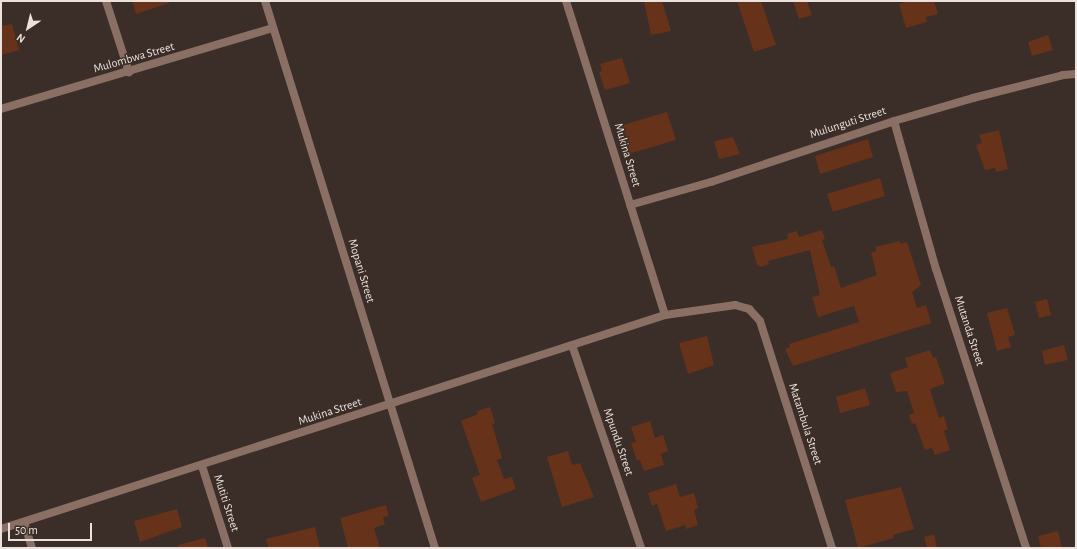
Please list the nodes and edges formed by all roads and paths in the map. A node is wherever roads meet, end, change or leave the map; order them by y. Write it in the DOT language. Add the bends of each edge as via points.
graph roads {
  1 [pos="106,1"];
  2 [pos="265,1"];
  3 [pos="566,1"];
  4 [pos="273,28"];
  5 [pos="129,72"];
  6 [pos="1076,74"];
  7 [pos="1,109"];
  8 [pos="894,121"];
  9 [pos="630,205"];
  10 [pos="749,310"];
  11 [pos="665,315"];
  12 [pos="572,345"];
  13 [pos="390,405"];
  14 [pos="202,466"];
  15 [pos="24,522"];
  16 [pos="1,529"];
  17 [pos="32,548"];
  18 [pos="228,548"];
  19 [pos="435,548"];
  20 [pos="641,548"];
  21 [pos="832,548"];
  22 [pos="1026,548"];
  1 -- 5 [label="street"];
  2 -- 4 [label="street, Mopani Street"];
  3 -- 9 [label="street, Mukina Street"];
  4 -- 5 [label="street, Mulombwa Street"];
  4 -- 13 [label="street, Mopani Street"];
  5 -- 7 [label="street, Mulombwa Street"];
  6 -- 8 [label="street, Mulunguti Street" via="981,96"];
  8 -- 9 [label="street, Mulunguti Street" via="711,182"];
  8 -- 22 [label="street, Mutanda Street" via="936,269"];
  9 -- 11 [label="street, Mukina Street"];
  10 -- 11 [label="street, Mukina Street" via="734,305"];
  10 -- 21 [label="street, Matambula Street" via="760,322"];
  11 -- 12 [label="street, Mukina Street"];
  12 -- 13 [label="street, Mukina Street"];
  12 -- 20 [label="street, Mpundu Street"];
  13 -- 14 [label="street, Mukina Street"];
  13 -- 19 [label="street, Mopani Street"];
  14 -- 15 [label="street, Mukina Street"];
  14 -- 18 [label="street, Mutiti Street"];
  15 -- 16 [label="street, Mukina Street"];
  15 -- 17 [label="street"];
}
